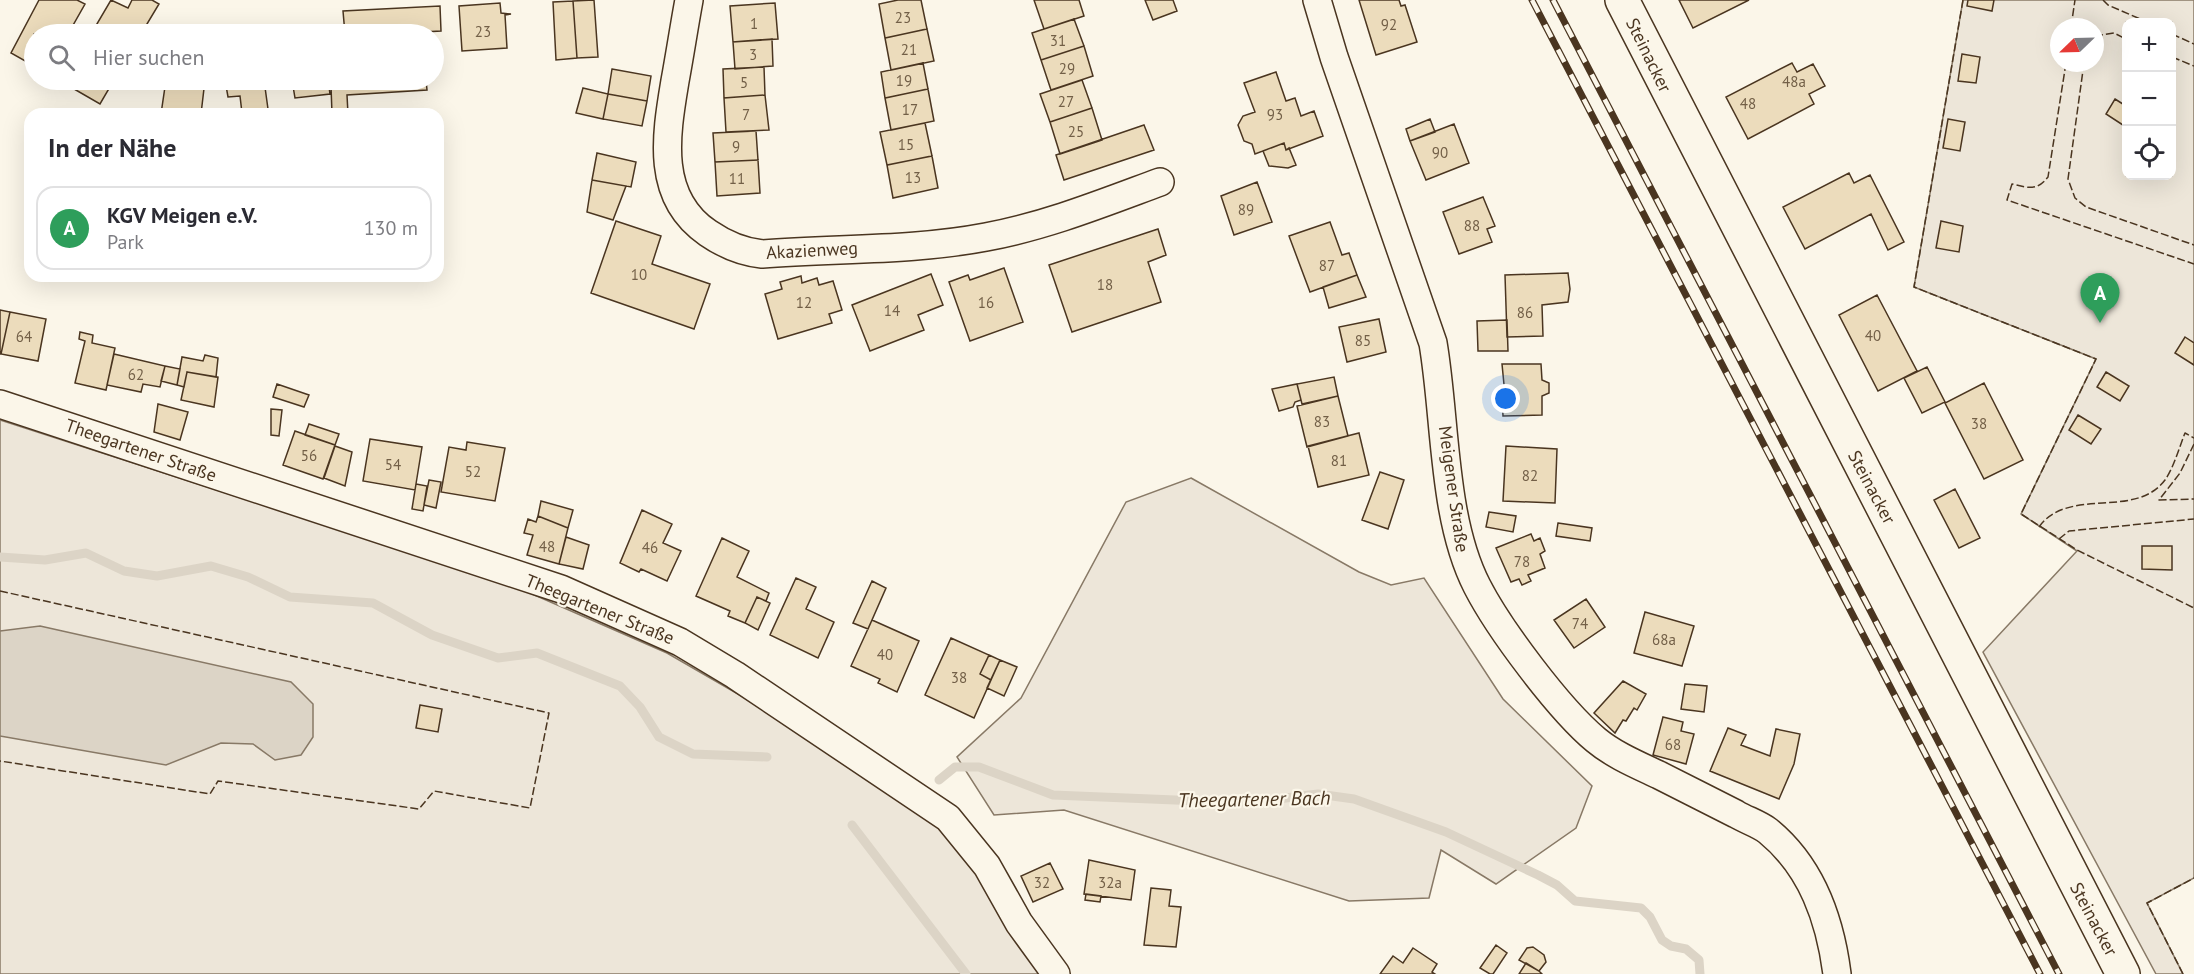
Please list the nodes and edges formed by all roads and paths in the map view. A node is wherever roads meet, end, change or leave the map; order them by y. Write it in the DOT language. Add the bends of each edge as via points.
graph roads {
  1 [pos="689,0"];
  2 [pos="1317,0"];
  3 [pos="1622,0"];
  4 [pos="1160,182"];
  5 [pos="0,404"];
  6 [pos="1056,974"];
  7 [pos="1837,974"];
  8 [pos="2123,974"];
  1 -- 4 [label="street, Akazienweg" via="667,130 666,160 673,188 689,216 727,244 762,254 986,237 1060,218"];
  2 -- 7 [label="street, Meigener Straße" via="1433,343 1452,502 1463,557 1478,589 1535,672 1596,740 1766,830 1786,849 1800,866 1825,913"];
  3 -- 8 [label="street, Steinacker"];
  5 -- 6 [label="street, Theegartener Straße" via="561,589 680,642 948,818 987,866 1019,923"];
}
